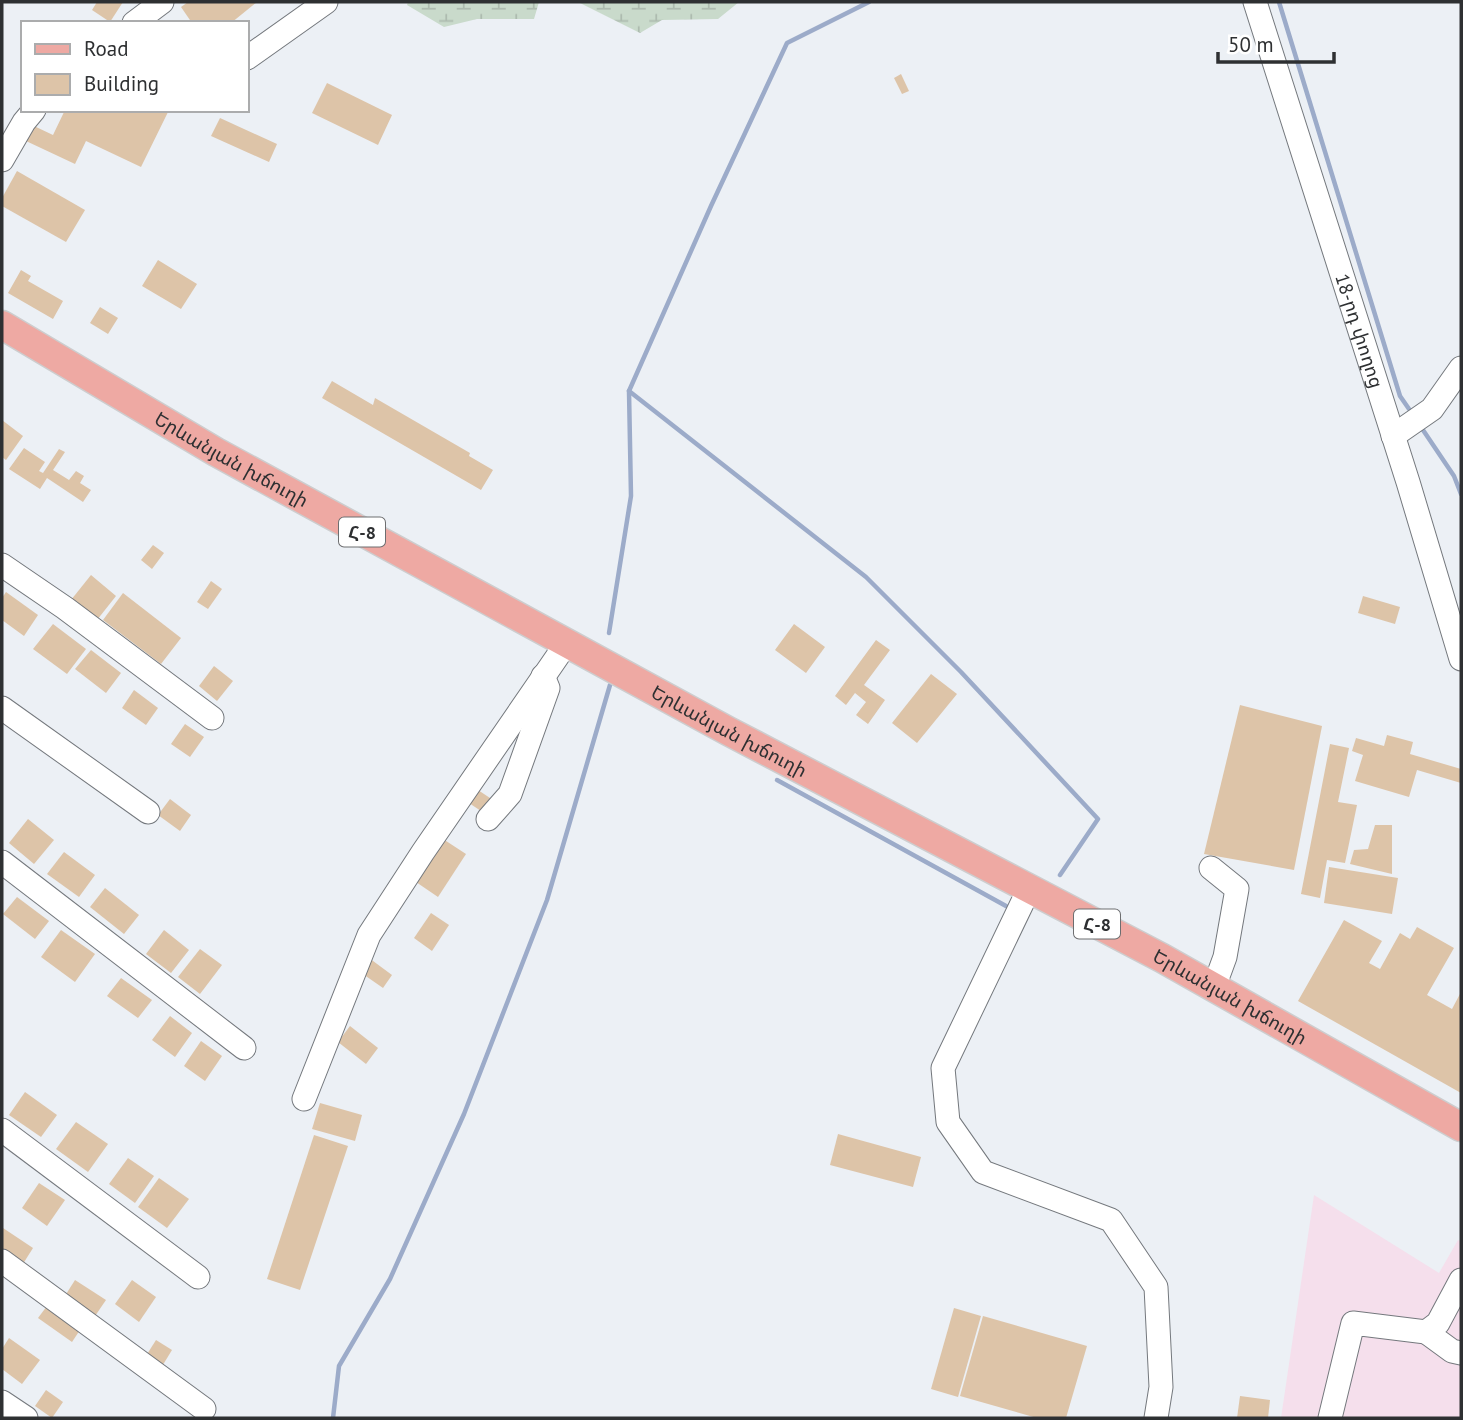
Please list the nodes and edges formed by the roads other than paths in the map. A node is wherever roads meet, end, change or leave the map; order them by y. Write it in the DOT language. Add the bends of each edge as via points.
graph roads {
  1 [pos="162,2"];
  2 [pos="326,2"];
  3 [pos="1255,2"];
  4 [pos="137,21"];
  5 [pos="248,57"];
  6 [pos="32,112"];
  7 [pos="2,160"];
  8 [pos="2,325"];
  9 [pos="1461,368"];
  10 [pos="1393,436"];
  11 [pos="2,565"];
  12 [pos="566,643"];
  13 [pos="1461,659"];
  14 [pos="543,676"];
  15 [pos="2,708"];
  16 [pos="212,718"];
  17 [pos="148,812"];
  18 [pos="488,819"];
  19 [pos="2,862"];
  20 [pos="1211,868"];
  21 [pos="1030,890"];
  22 [pos="1214,987"];
  23 [pos="244,1048"];
  24 [pos="304,1099"];
  25 [pos="1461,1127"];
  26 [pos="2,1130"];
  27 [pos="2,1261"];
  28 [pos="198,1276"];
  29 [pos="1461,1280"];
  30 [pos="1426,1332"];
  31 [pos="1461,1353"];
  32 [pos="2,1402"];
  33 [pos="204,1409"];
  34 [pos="26,1418"];
  35 [pos="1156,1418"];
  36 [pos="1330,1418"];
  1 -- 4 [label="street"];
  2 -- 5 [label="street"];
  3 -- 10 [label="street, 18-րդ փողոց"];
  6 -- 7 [label="street"];
  8 -- 12 [label="main road, Երևանյան խճուղի / Հ-8" via="216,452"];
  9 -- 10 [label="street" via="1432,409"];
  10 -- 13 [label="street, 18-րդ փողոց"];
  11 -- 16 [label="street"];
  12 -- 14 [label="street"];
  12 -- 21 [label="main road, Երևանյան խճուղի / Հ-8"];
  14 -- 18 [label="street" via="548,688 510,794"];
  14 -- 24 [label="street" via="369,935"];
  15 -- 17 [label="street"];
  19 -- 23 [label="street"];
  20 -- 22 [label="street" via="1237,889 1225,957"];
  21 -- 22 [label="main road, Երևանյան խճուղի / Հ-8"];
  21 -- 35 [label="street" via="943,1068 947,1122 983,1172 1111,1220 1156,1287 1161,1387"];
  22 -- 25 [label="main road, Երևանյան խճուղի / Հ-8"];
  26 -- 28 [label="street"];
  27 -- 33 [label="street"];
  29 -- 30 [label="street" via="1438,1323"];
  30 -- 31 [label="street"];
  30 -- 36 [label="street" via="1353,1323"];
  32 -- 34 [label="street"];
}
